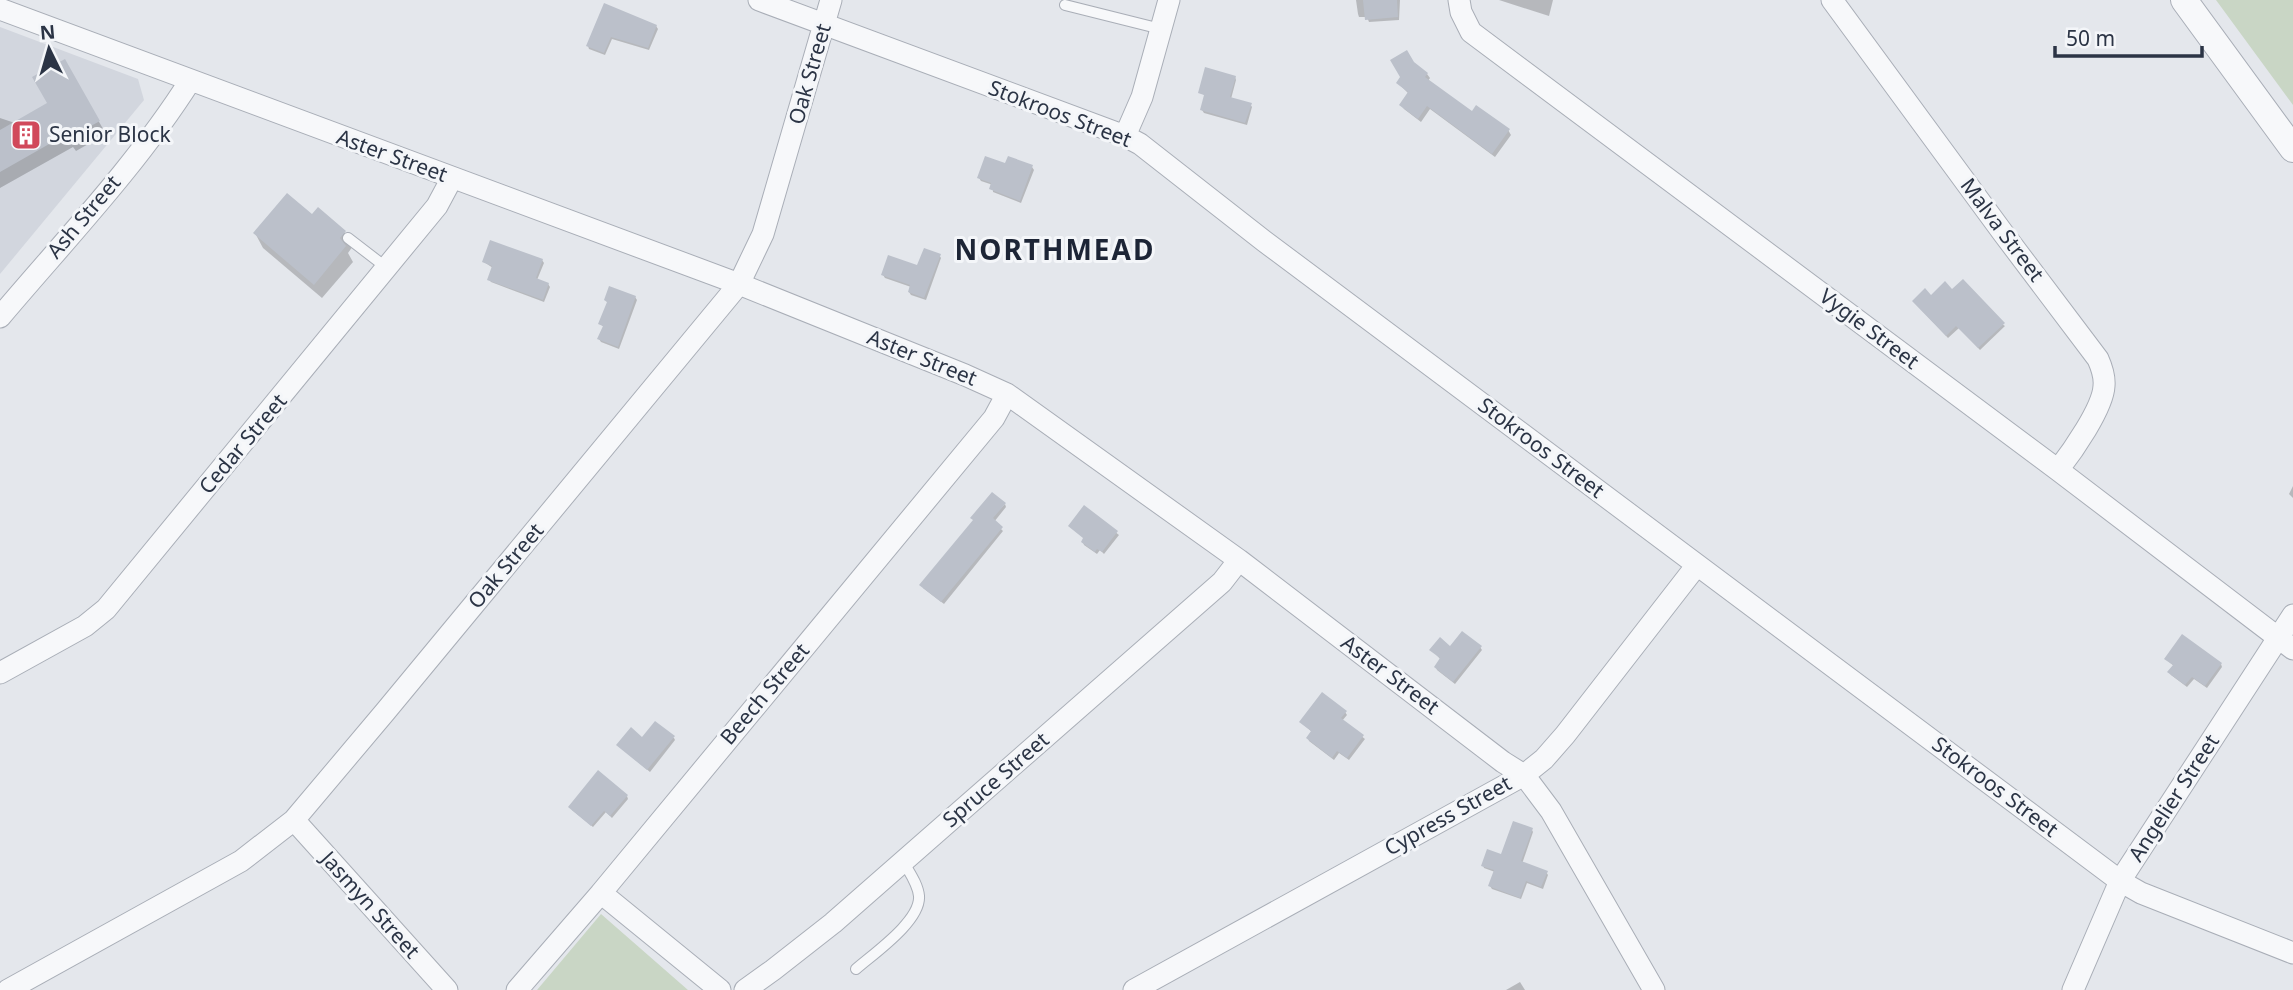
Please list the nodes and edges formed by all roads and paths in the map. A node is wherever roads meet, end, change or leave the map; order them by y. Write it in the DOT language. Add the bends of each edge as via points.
graph roads {
  1 [pos="758,0"];
  2 [pos="831,0"];
  3 [pos="1169,0"];
  4 [pos="1459,0"];
  5 [pos="1832,0"];
  6 [pos="2184,0"];
  7 [pos="1065,5"];
  8 [pos="0,9"];
  9 [pos="824,24"];
  10 [pos="1161,29"];
  11 [pos="190,81"];
  12 [pos="1125,136"];
  13 [pos="2293,149"];
  14 [pos="452,178"];
  15 [pos="348,238"];
  16 [pos="387,268"];
  17 [pos="739,284"];
  18 [pos="0,317"];
  19 [pos="1007,394"];
  20 [pos="2058,470"];
  21 [pos="1239,560"];
  22 [pos="1697,565"];
  23 [pos="2293,615"];
  24 [pos="2286,643"];
  25 [pos="0,673"];
  26 [pos="1524,775"];
  27 [pos="293,820"];
  28 [pos="903,861"];
  29 [pos="2120,881"];
  30 [pos="601,893"];
  31 [pos="2293,953"];
  32 [pos="856,969"];
  33 [pos="8,990"];
  34 [pos="447,990"];
  35 [pos="517,990"];
  36 [pos="720,990"];
  37 [pos="745,990"];
  38 [pos="1134,990"];
  39 [pos="1654,990"];
  40 [pos="2073,990"];
  1 -- 9 [label="street, Stokroos Street"];
  2 -- 9 [label="street, Oak Street"];
  3 -- 10 [label="street"];
  4 -- 20 [label="street, Vygie Street" via="1471,32"];
  5 -- 20 [label="street, Malva Street" via="2098,359 2104,375 2101,398"];
  6 -- 13 [label="street"];
  7 -- 10 [label="lane"];
  8 -- 11 [label="street, Aster Street"];
  9 -- 12 [label="street, Stokroos Street"];
  9 -- 17 [label="street, Oak Street" via="763,234"];
  10 -- 12 [label="street" via="1142,97"];
  11 -- 14 [label="street, Aster Street"];
  11 -- 18 [label="street, Ash Street" via="137,155"];
  12 -- 22 [label="street, Stokroos Street"];
  14 -- 16 [label="street, Cedar Street" via="437,206"];
  14 -- 17 [label="street, Aster Street"];
  15 -- 16 [label="lane"];
  16 -- 25 [label="street, Cedar Street" via="106,609 85,626"];
  17 -- 19 [label="street, Aster Street"];
  17 -- 27 [label="street, Oak Street"];
  19 -- 21 [label="street, Aster Street"];
  19 -- 30 [label="street, Beech Street" via="994,418"];
  20 -- 24 [label="street, Vygie Street"];
  21 -- 26 [label="street, Aster Street"];
  21 -- 28 [label="street, Spruce Street" via="1223,582"];
  22 -- 26 [label="street, Cypress Street" via="1565,735"];
  22 -- 29 [label="street, Stokroos Street"];
  23 -- 24 [label="street, Angelier Street"];
  24 -- 29 [label="street, Angelier Street"];
  26 -- 38 [label="street, Cypress Street"];
  26 -- 39 [label="street, Aster Street" via="1551,811"];
  27 -- 33 [label="street, Oak Street" via="241,861"];
  27 -- 34 [label="street, Jasmyn Street"];
  28 -- 32 [label="lane" via="919,895 914,914"];
  28 -- 37 [label="street, Spruce Street" via="833,923"];
  29 -- 31 [label="street, Stokroos Street"];
  29 -- 40 [label="street, Angelier Street"];
  30 -- 35 [label="street, Beech Street"];
  30 -- 36 [label="street"];
}
